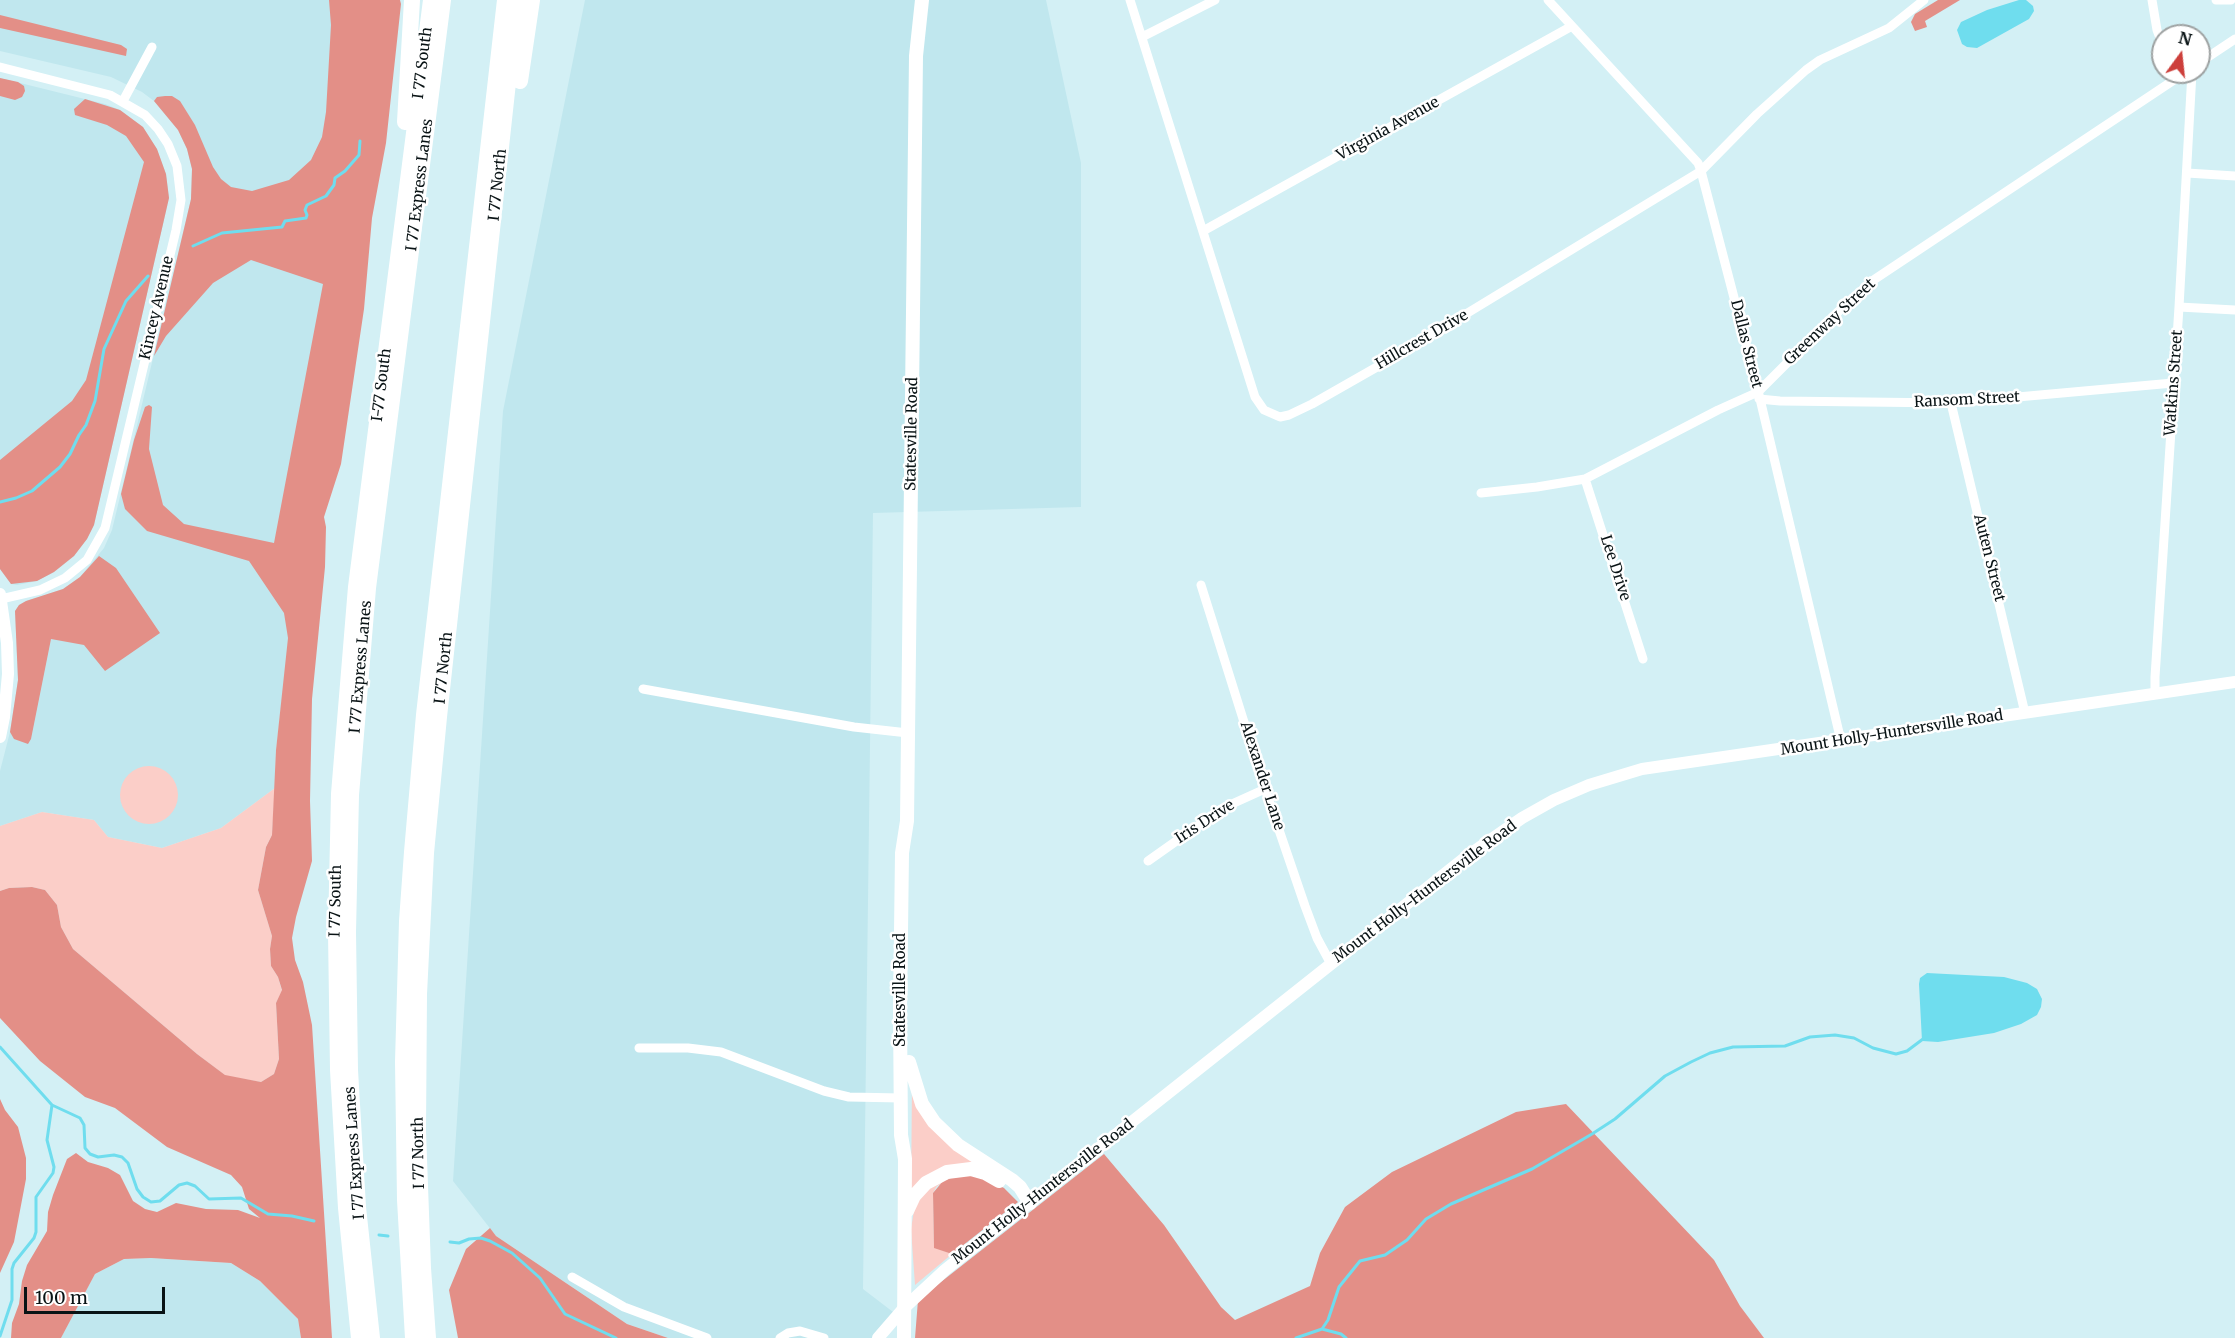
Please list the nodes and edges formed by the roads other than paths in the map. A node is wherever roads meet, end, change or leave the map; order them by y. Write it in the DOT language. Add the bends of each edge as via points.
graph roads {
  1 [pos="412,0"];
  2 [pos="431,0"];
  3 [pos="443,0"];
  4 [pos="505,0"];
  5 [pos="518,0"];
  6 [pos="532,0"];
  7 [pos="911,0"];
  8 [pos="922,0"];
  9 [pos="1130,0"];
  10 [pos="1215,0"];
  11 [pos="1548,0"];
  12 [pos="1924,0"];
  13 [pos="2152,0"];
  14 [pos="2216,0"];
  15 [pos="2231,0"];
  16 [pos="2156,24"];
  17 [pos="1572,26"];
  18 [pos="1142,37"];
  19 [pos="2235,39"];
  20 [pos="152,47"];
  21 [pos="916,48"];
  22 [pos="2211,55"];
  23 [pos="0,67"];
  24 [pos="2165,84"];
  25 [pos="2191,84"];
  26 [pos="123,101"];
  27 [pos="1701,171"];
  28 [pos="2187,173"];
  29 [pos="2235,176"];
  30 [pos="497,203"];
  31 [pos="1203,231"];
  32 [pos="392,304"];
  33 [pos="2179,307"];
  34 [pos="2235,310"];
  35 [pos="2174,383"];
  36 [pos="1759,396"];
  37 [pos="1951,403"];
  38 [pos="371,465"];
  39 [pos="1586,479"];
  40 [pos="1481,494"];
  41 [pos="1201,585"];
  42 [pos="1,597"];
  43 [pos="1643,659"];
  44 [pos="2235,682"];
  45 [pos="643,689"];
  46 [pos="2156,694"];
  47 [pos="2025,713"];
  48 [pos="908,733"];
  49 [pos="0,737"];
  50 [pos="1841,741"];
  51 [pos="1265,789"];
  52 [pos="907,821"];
  53 [pos="1148,861"];
  54 [pos="1331,964"];
  55 [pos="639,1048"];
  56 [pos="909,1062"];
  57 [pos="901,1098"];
  58 [pos="905,1159"];
  59 [pos="1030,1203"];
  60 [pos="905,1216"];
  61 [pos="572,1277"];
  62 [pos="359,1338"];
  63 [pos="372,1338"];
  64 [pos="413,1338"];
  65 [pos="428,1338"];
  66 [pos="707,1338"];
  67 [pos="780,1338"];
  68 [pos="824,1338"];
  69 [pos="878,1338"];
  70 [pos="904,1338"];
  1 -- 32 [label="highway"];
  2 -- 32 [label="highway, I 77 South"];
  3 -- 63 [label="highway, I 77 Express Lanes" via="368,588 351,795 350,1070 358,1207"];
  4 -- 64 [label="highway" via="424,715 410,886 403,1120"];
  5 -- 30 [label="highway, I 77 North"];
  6 -- 30 [label="highway" via="507,172"];
  7 -- 21 [label="main road, Statesville Road"];
  8 -- 21 [label="main road, Statesville Road"];
  9 -- 18 [label="street, Hillcrest Drive"];
  10 -- 18 [label="street"];
  11 -- 17 [label="street, Dallas Street"];
  12 -- 27 [label="street, Hillcrest Drive" via="1899,23 1806,70"];
  13 -- 16 [label="street"];
  14 -- 15 [label="street"];
  17 -- 27 [label="street, Dallas Street" via="1698,163"];
  17 -- 31 [label="street, Virginia Avenue"];
  18 -- 31 [label="street, Hillcrest Drive"];
  19 -- 22 [label="street"];
  20 -- 26 [label="street"];
  21 -- 48 [label="main road, Statesville Road"];
  23 -- 26 [label="street, Kincey Avenue"];
  24 -- 36 [label="street, Greenway Street" via="1875,279 1844,306"];
  25 -- 28 [label="street, Watkins Street"];
  26 -- 42 [label="street, Kincey Avenue" via="145,115 168,144 177,166 181,200 107,517 87,560 65,578 40,590"];
  27 -- 31 [label="street, Hillcrest Drive" via="1405,351 1312,404 1280,417 1264,410 1255,397"];
  27 -- 36 [label="street, Dallas Street"];
  28 -- 29 [label="street"];
  28 -- 33 [label="street, Watkins Street"];
  30 -- 65 [label="highway, I 77 North" via="426,853 418,1119"];
  32 -- 38 [label="highway, I-77 South"];
  33 -- 34 [label="street"];
  33 -- 35 [label="street, Watkins Street"];
  35 -- 37 [label="street, Ransom Street"];
  35 -- 46 [label="street, Watkins Street"];
  36 -- 37 [label="street, Ransom Street" via="1780,401"];
  36 -- 39 [label="street, Greenway Street" via="1718,410"];
  36 -- 50 [label="street, Dallas Street"];
  37 -- 47 [label="street, Auten Street"];
  38 -- 62 [label="highway, I 77 South" via="346,690 336,909 341,1139"];
  39 -- 40 [label="street, Greenway Street"];
  39 -- 43 [label="street, Lee Drive"];
  41 -- 51 [label="street, Alexander Lane"];
  42 -- 49 [label="main road" via="8,674"];
  44 -- 46 [label="main road, Mount Holly-Huntersville Road"];
  45 -- 48 [label="street"];
  46 -- 47 [label="main road, Mount Holly-Huntersville Road"];
  47 -- 50 [label="main road, Mount Holly-Huntersville Road"];
  48 -- 52 [label="main road, Statesville Road"];
  50 -- 54 [label="main road, Mount Holly-Huntersville Road" via="1642,769 1570,792 1494,836"];
  51 -- 53 [label="street, Iris Drive" via="1223,808"];
  51 -- 54 [label="street, Alexander Lane" via="1317,938"];
  52 -- 56 [label="main road, Statesville Road" via="911,853"];
  52 -- 57 [label="main road, Statesville Road" via="902,853"];
  54 -- 59 [label="main road, Mount Holly-Huntersville Road"];
  55 -- 57 [label="street" via="721,1052 849,1097"];
  56 -- 58 [label="main road, Statesville Road" via="909,1135"];
  56 -- 59 [label="main road" via="922,1104 934,1122 958,1145 1012,1180"];
  57 -- 58 [label="main road, Statesville Road"];
  58 -- 60 [label="main road, Statesville Road"];
  59 -- 60 [label="main road" via="992,1176 963,1169 926,1183 914,1196"];
  59 -- 69 [label="main road, Mount Holly-Huntersville Road" via="930,1283"];
  60 -- 70 [label="main road, Statesville Road"];
  61 -- 66 [label="street" via="624,1307"];
  67 -- 68 [label="street" via="800,1331"];
}
